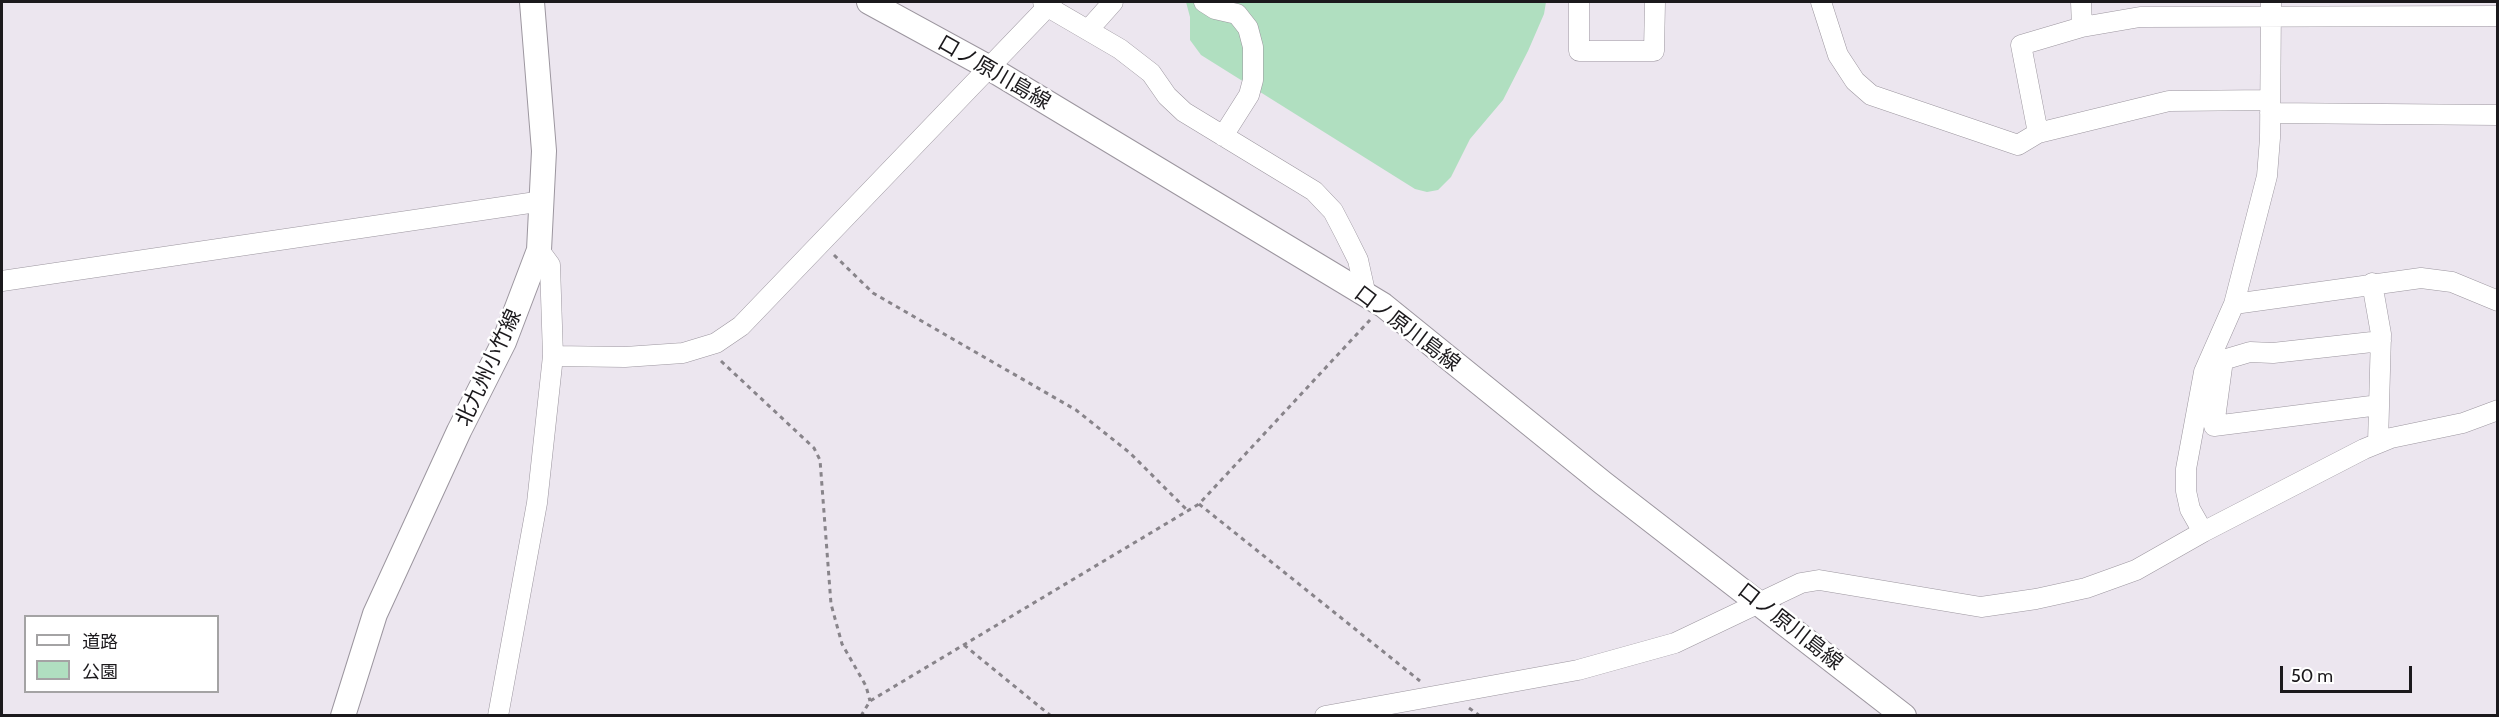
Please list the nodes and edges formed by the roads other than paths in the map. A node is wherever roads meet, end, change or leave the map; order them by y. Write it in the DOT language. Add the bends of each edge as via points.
graph roads {
  1 [pos="532,2"];
  2 [pos="870,2"];
  3 [pos="1113,2"];
  4 [pos="1204,2"];
  5 [pos="1578,2"];
  6 [pos="1655,2"];
  7 [pos="1821,2"];
  8 [pos="2081,2"];
  9 [pos="1048,3"];
  10 [pos="2271,9"];
  11 [pos="2386,9"];
  12 [pos="2498,16"];
  13 [pos="2082,27"];
  14 [pos="1089,29"];
  15 [pos="988,67"];
  16 [pos="2270,107"];
  17 [pos="2498,115"];
  18 [pos="2038,133"];
  19 [pos="1224,136"];
  20 [pos="543,201"];
  21 [pos="539,250"];
  22 [pos="2,281"];
  23 [pos="2372,283"];
  24 [pos="1375,300"];
  25 [pos="2498,301"];
  26 [pos="2234,304"];
  27 [pos="2381,342"];
  28 [pos="553,356"];
  29 [pos="2379,405"];
  30 [pos="2498,410"];
  31 [pos="2214,426"];
  32 [pos="2193,427"];
  33 [pos="2378,443"];
  34 [pos="2203,532"];
  35 [pos="1758,602"];
  36 [pos="343,716"];
  37 [pos="498,716"];
  38 [pos="1325,716"];
  39 [pos="1904,716"];
  1 -- 20 [label="main road, 北九州小竹線" via="542,106"];
  2 -- 15 [label="main road, 口ノ原川島線"];
  3 -- 14 [label="street"];
  4 -- 19 [label="street" via="1237,14 1248,28 1253,48 1254,80"];
  5 -- 6 [label="street" via="1579,51 1654,51"];
  7 -- 18 [label="street" via="1838,55 1855,81 1871,94 2018,145"];
  8 -- 13 [label="street"];
  9 -- 14 [label="street"];
  9 -- 15 [label="street"];
  10 -- 11 [label="street"];
  10 -- 13 [label="street" via="2140,16"];
  10 -- 16 [label="street"];
  11 -- 12 [label="street"];
  13 -- 18 [label="street" via="2021,45"];
  14 -- 19 [label="street" via="1151,73 1167,96 1184,111"];
  15 -- 24 [label="main road, 口ノ原川島線"];
  15 -- 28 [label="street" via="741,326 716,343 683,353"];
  16 -- 17 [label="street"];
  16 -- 18 [label="street" via="2169,101"];
  16 -- 26 [label="street" via="2267,176"];
  19 -- 24 [label="street" via="1314,191 1333,211"];
  20 -- 21 [label="main road, 北九州小竹線"];
  20 -- 22 [label="street"];
  21 -- 28 [label="street" via="550,265"];
  21 -- 36 [label="main road, 北九州小竹線" via="504,342 375,614"];
  23 -- 25 [label="street" via="2421,278 2452,282"];
  23 -- 26 [label="street"];
  23 -- 27 [label="street"];
  24 -- 35 [label="main road, 口ノ原川島線"];
  26 -- 32 [label="street" via="2204,372"];
  27 -- 29 [label="street"];
  27 -- 31 [label="street" via="2250,352 2223,360"];
  28 -- 37 [label="street" via="537,503"];
  29 -- 31 [label="street"];
  29 -- 33 [label="street"];
  30 -- 33 [label="street" via="2463,423"];
  31 -- 32 [label="street"];
  32 -- 34 [label="street" via="2186,491 2190,509"];
  33 -- 34 [label="street"];
  34 -- 35 [label="street" via="2136,570 2086,588 2036,599 1981,607 1818,580 1801,583"];
  35 -- 38 [label="street" via="1675,643 1578,670"];
  35 -- 39 [label="main road, 口ノ原川島線"];
}
